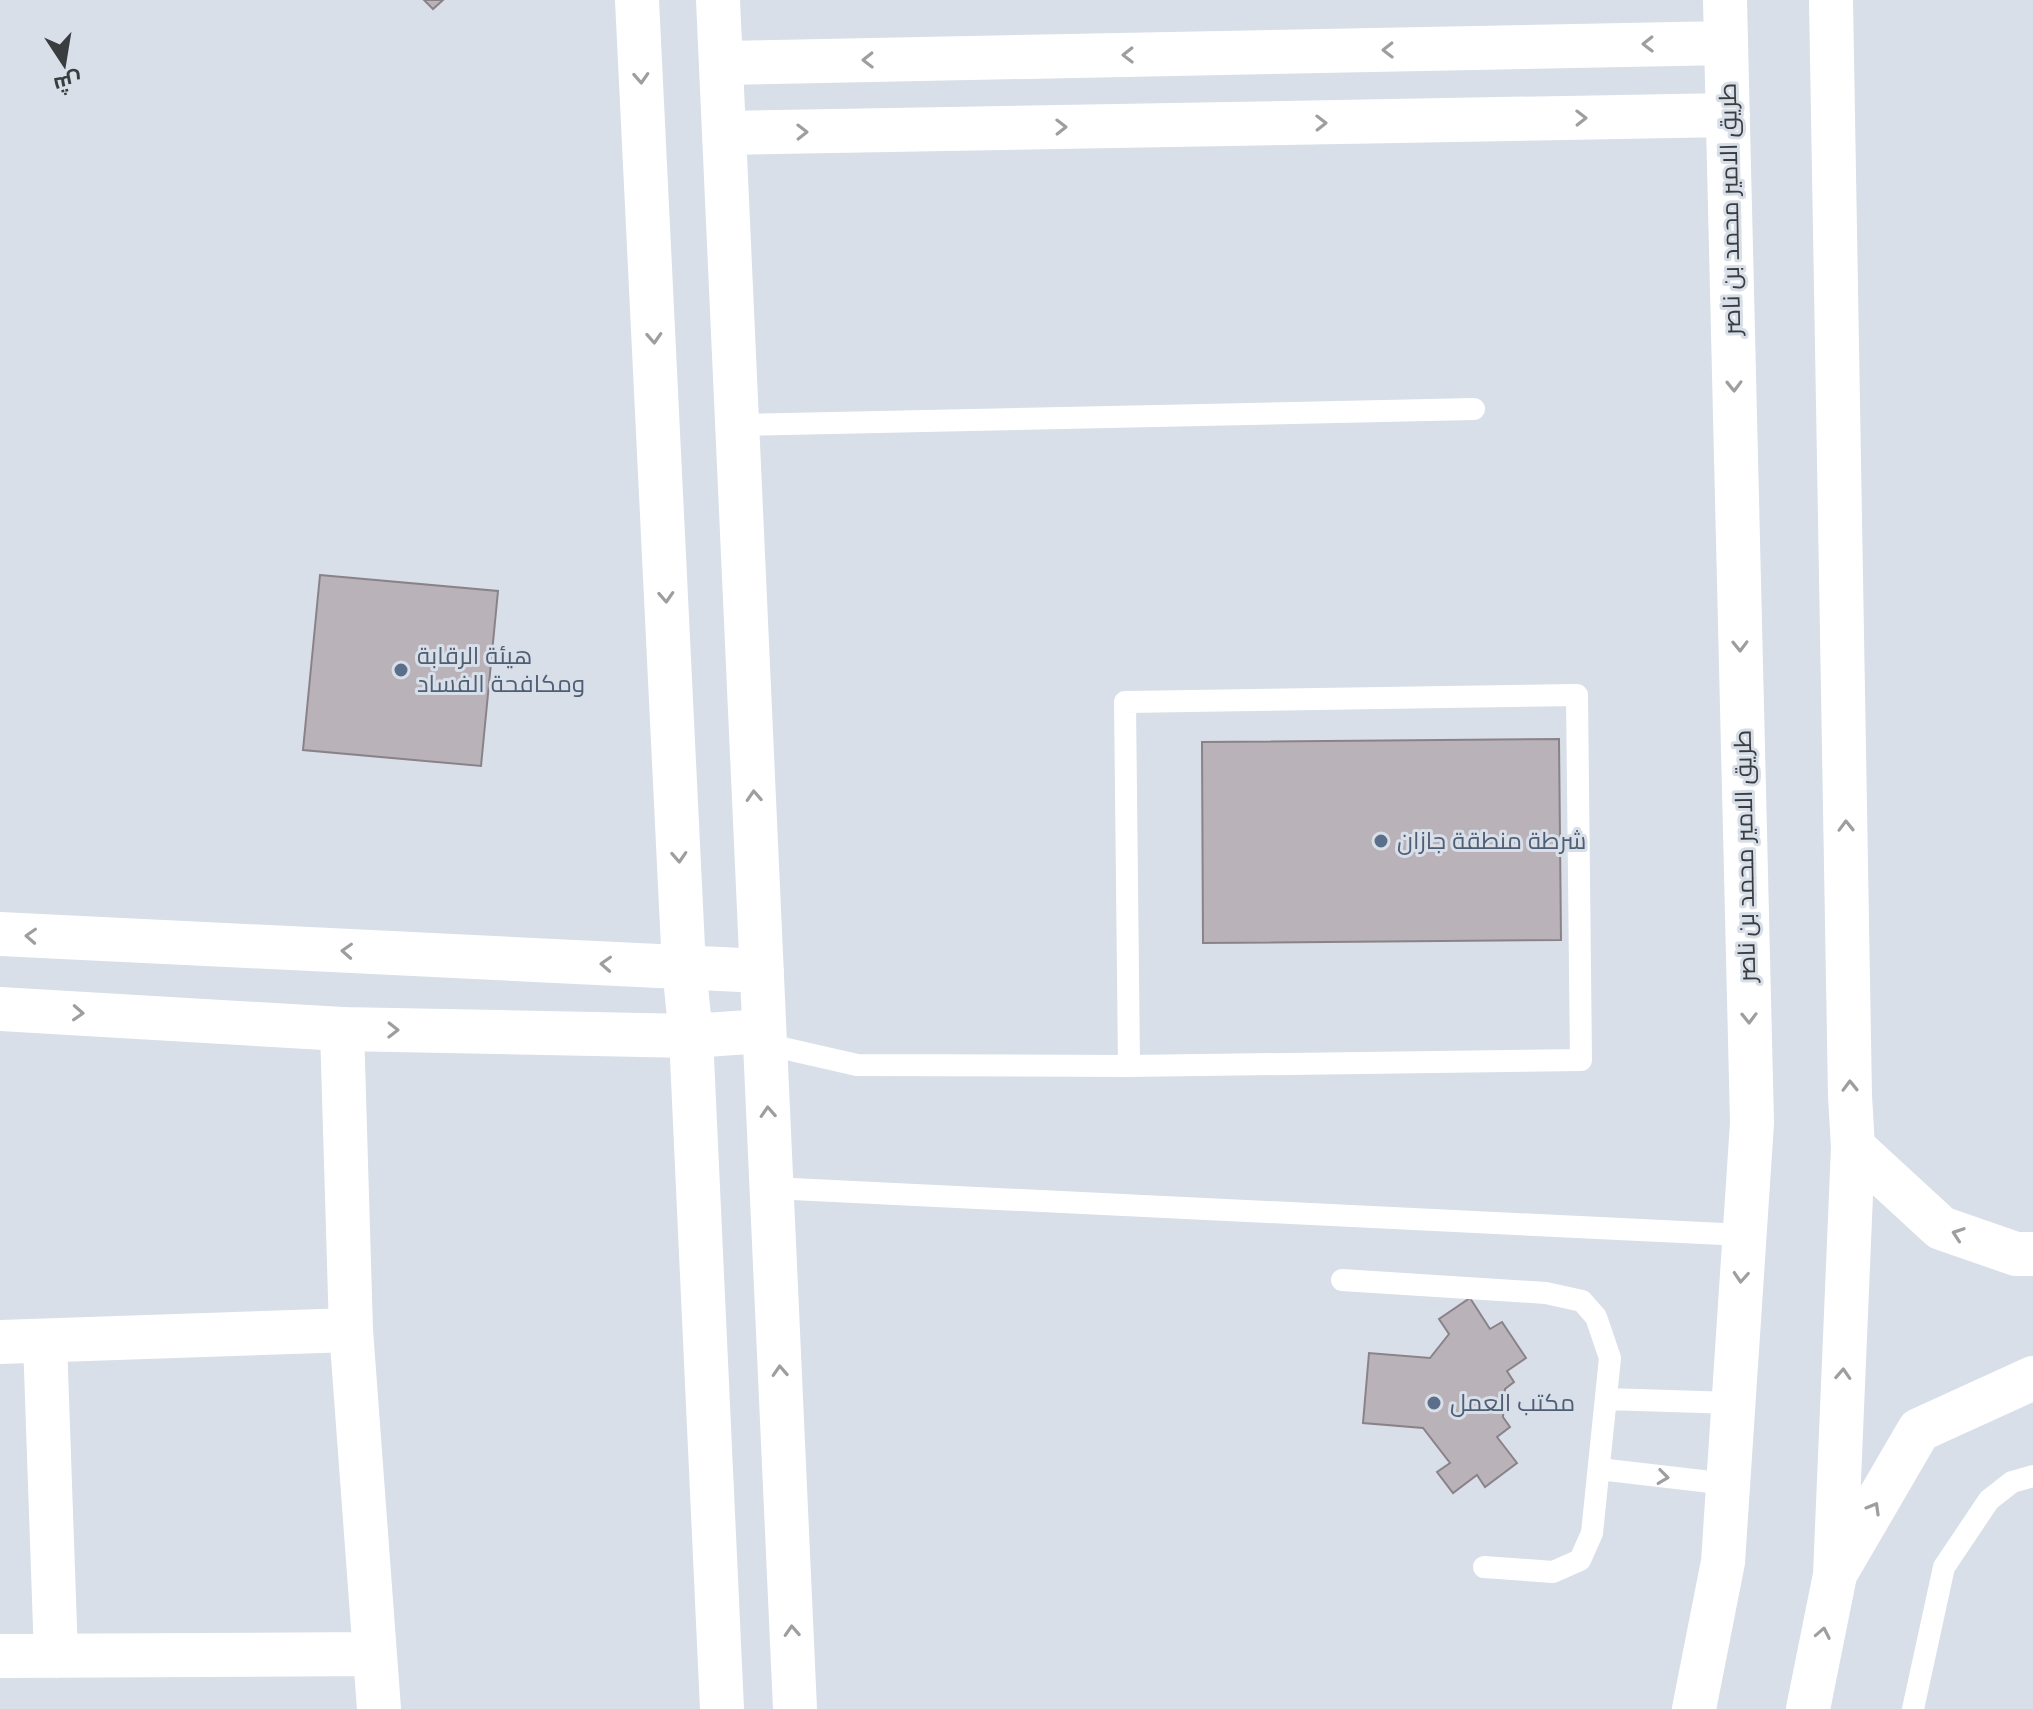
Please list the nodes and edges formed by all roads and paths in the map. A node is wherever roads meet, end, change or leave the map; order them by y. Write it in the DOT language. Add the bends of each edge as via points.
graph roads {
  1 [pos="637,0"];
  2 [pos="718,0"];
  3 [pos="1725,0"];
  4 [pos="1831,0"];
  5 [pos="1726,43"];
  6 [pos="721,63"];
  7 [pos="1728,115"];
  8 [pos="724,133"];
  9 [pos="1474,409"];
  10 [pos="737,425"];
  11 [pos="0,934"];
  12 [pos="684,968"];
  13 [pos="762,971"];
  14 [pos="0,1009"];
  15 [pos="342,1029"];
  16 [pos="691,1036"];
  17 [pos="765,1037"];
  18 [pos="1129,1066"];
  19 [pos="1853,1147"];
  20 [pos="772,1188"];
  21 [pos="1744,1235"];
  22 [pos="2033,1254"];
  23 [pos="1342,1280"];
  24 [pos="351,1330"];
  25 [pos="45,1341"];
  26 [pos="0,1342"];
  27 [pos="2033,1378"];
  28 [pos="1606,1399"];
  29 [pos="1733,1403"];
  30 [pos="1599,1469"];
  31 [pos="2033,1476"];
  32 [pos="1728,1484"];
  33 [pos="1484,1567"];
  34 [pos="1835,1575"];
  35 [pos="375,1654"];
  36 [pos="0,1656"];
  37 [pos="56,1656"];
  38 [pos="379,1709"];
  39 [pos="722,1709"];
  40 [pos="795,1709"];
  41 [pos="1694,1709"];
  42 [pos="1808,1709"];
  43 [pos="1913,1709"];
  1 -- 12 [label="street, one-way"];
  2 -- 6 [label="street"];
  3 -- 5 [label="street, طريق الامير محمد بن ناصر"];
  19 -- 4 [label="street, one-way"];
  5 -- 6 [label="street, one-way"];
  5 -- 7 [label="street, طريق الامير محمد بن ناصر"];
  6 -- 8 [label="street"];
  8 -- 7 [label="street, one-way"];
  7 -- 21 [label="street, طريق الامير محمد بن ناصر, one-way" via="1752,1123"];
  8 -- 10 [label="street"];
  9 -- 10 [label="lane"];
  13 -- 10 [label="street, one-way"];
  12 -- 11 [label="street, one-way"];
  12 -- 13 [label="street"];
  12 -- 16 [label="street"];
  13 -- 17 [label="street"];
  14 -- 15 [label="street, one-way"];
  15 -- 16 [label="street, one-way"];
  15 -- 24 [label="street"];
  16 -- 17 [label="street"];
  16 -- 39 [label="street"];
  17 -- 18 [label="lane" via="857,1065"];
  20 -- 17 [label="street, one-way"];
  18 -- 18 [label="lane" via="1581,1060 1577,695 1125,702"];
  22 -- 19 [label="street, one-way" via="2016,1254 1941,1228"];
  34 -- 19 [label="street, one-way"];
  20 -- 21 [label="lane"];
  40 -- 20 [label="street, one-way"];
  21 -- 29 [label="street, طريق الامير محمد بن ناصر, one-way"];
  23 -- 28 [label="lane" via="1546,1293 1582,1301 1596,1317 1610,1358"];
  24 -- 25 [label="street"];
  24 -- 35 [label="street"];
  25 -- 26 [label="street"];
  25 -- 37 [label="street"];
  34 -- 27 [label="street, one-way" via="1919,1430"];
  28 -- 29 [label="lane"];
  28 -- 30 [label="lane"];
  29 -- 32 [label="street, طريق الامير محمد بن ناصر"];
  30 -- 32 [label="lane, one-way"];
  30 -- 33 [label="lane" via="1592,1533 1580,1560 1553,1572"];
  31 -- 43 [label="lane" via="2012,1482 1989,1500 1944,1567"];
  32 -- 41 [label="street, طريق الامير محمد بن ناصر" via="1723,1562"];
  42 -- 34 [label="street, one-way"];
  35 -- 37 [label="street"];
  35 -- 38 [label="street"];
  36 -- 37 [label="street"];
}
